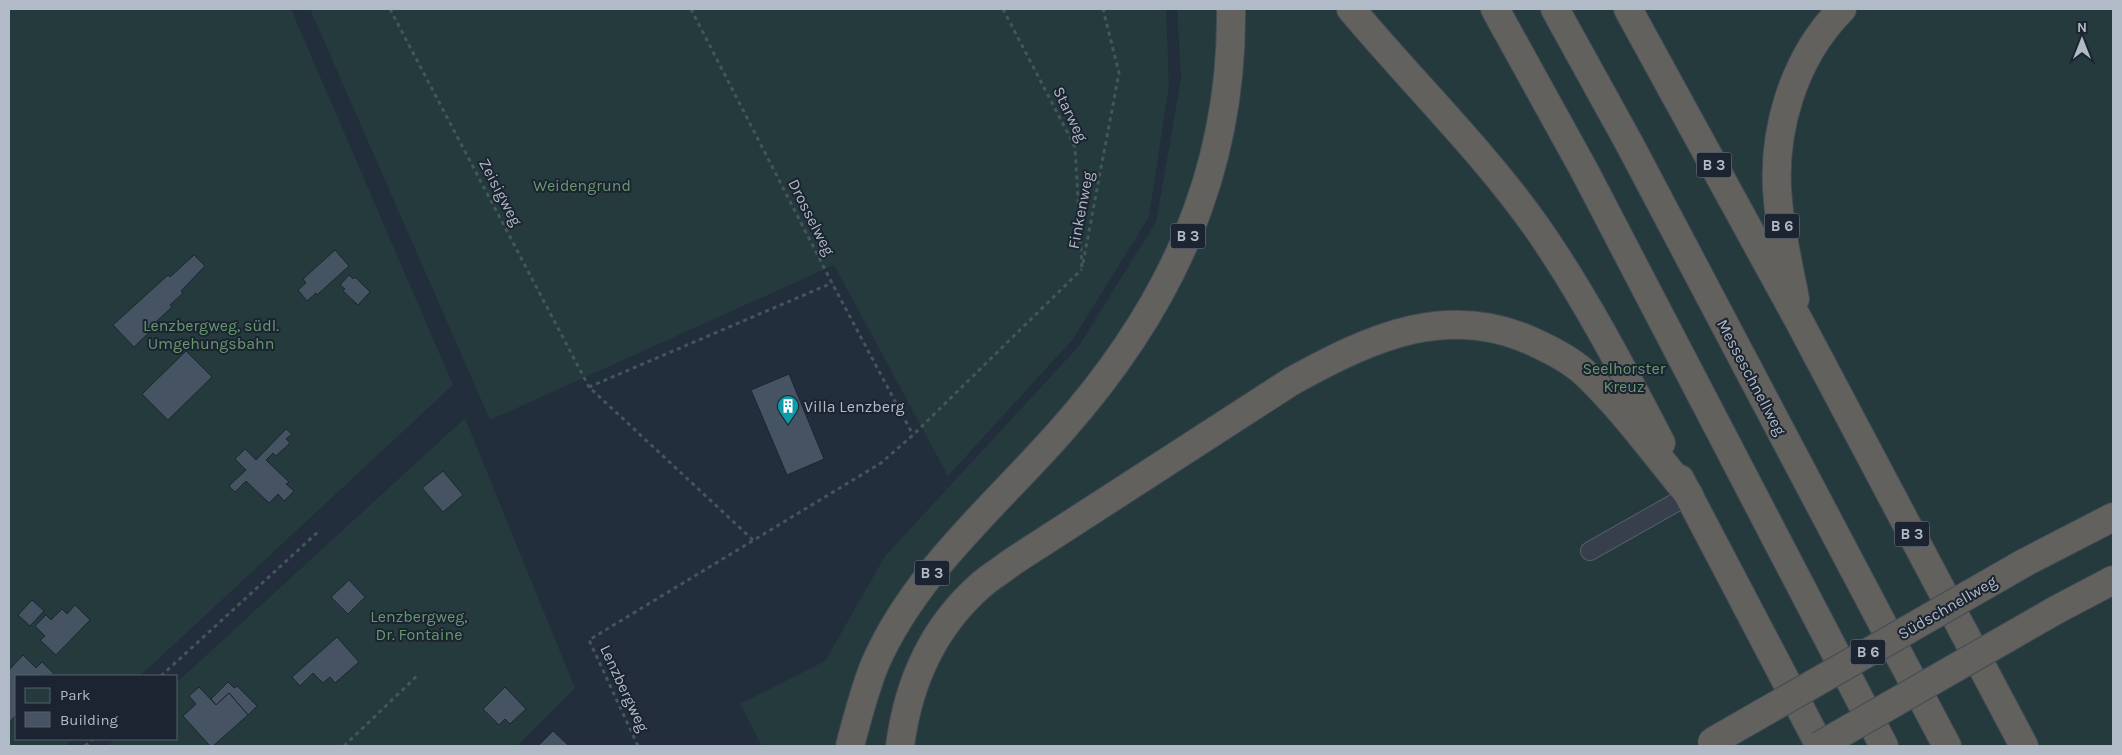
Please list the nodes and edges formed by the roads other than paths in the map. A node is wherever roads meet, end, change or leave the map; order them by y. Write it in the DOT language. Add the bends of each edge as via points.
graph roads {
  1 [pos="1231,9"];
  2 [pos="1351,9"];
  3 [pos="1495,9"];
  4 [pos="1555,9"];
  5 [pos="1628,9"];
  6 [pos="1842,9"];
  7 [pos="1799,321"];
  8 [pos="1689,495"];
  9 [pos="2113,517"];
  10 [pos="1590,551"];
  11 [pos="2113,580"];
  12 [pos="1709,744"];
  13 [pos="850,746"];
  14 [pos="900,746"];
  15 [pos="1820,746"];
  16 [pos="1884,746"];
  17 [pos="1947,746"];
  18 [pos="2024,746"];
  1 -- 13 [label="highway, B 3" via="1227,93 1217,147 1183,250 1130,345 1091,396 920,588 875,664"];
  2 -- 8 [label="highway" via="1494,173 1537,228 1606,339"];
  3 -- 16 [label="highway" via="1584,170"];
  4 -- 17 [label="highway, Messeschnellweg"];
  5 -- 7 [label="highway, B 3"];
  6 -- 7 [label="highway, B 6" via="1830,21 1806,58 1789,94 1780,131 1778,201"];
  7 -- 18 [label="highway, B 3"];
  8 -- 10 [label="lane"];
  8 -- 14 [label="highway" via="1587,374 1556,352 1526,337 1479,326 1418,327 1383,337 1340,355 1292,381 981,585 954,612 932,644 915,679 904,716"];
  8 -- 15 [label="highway"];
  9 -- 12 [label="highway, Südschnellweg / B 6, bridge" via="2024,563"];
  11 -- 15 [label="highway, bridge"];
}
